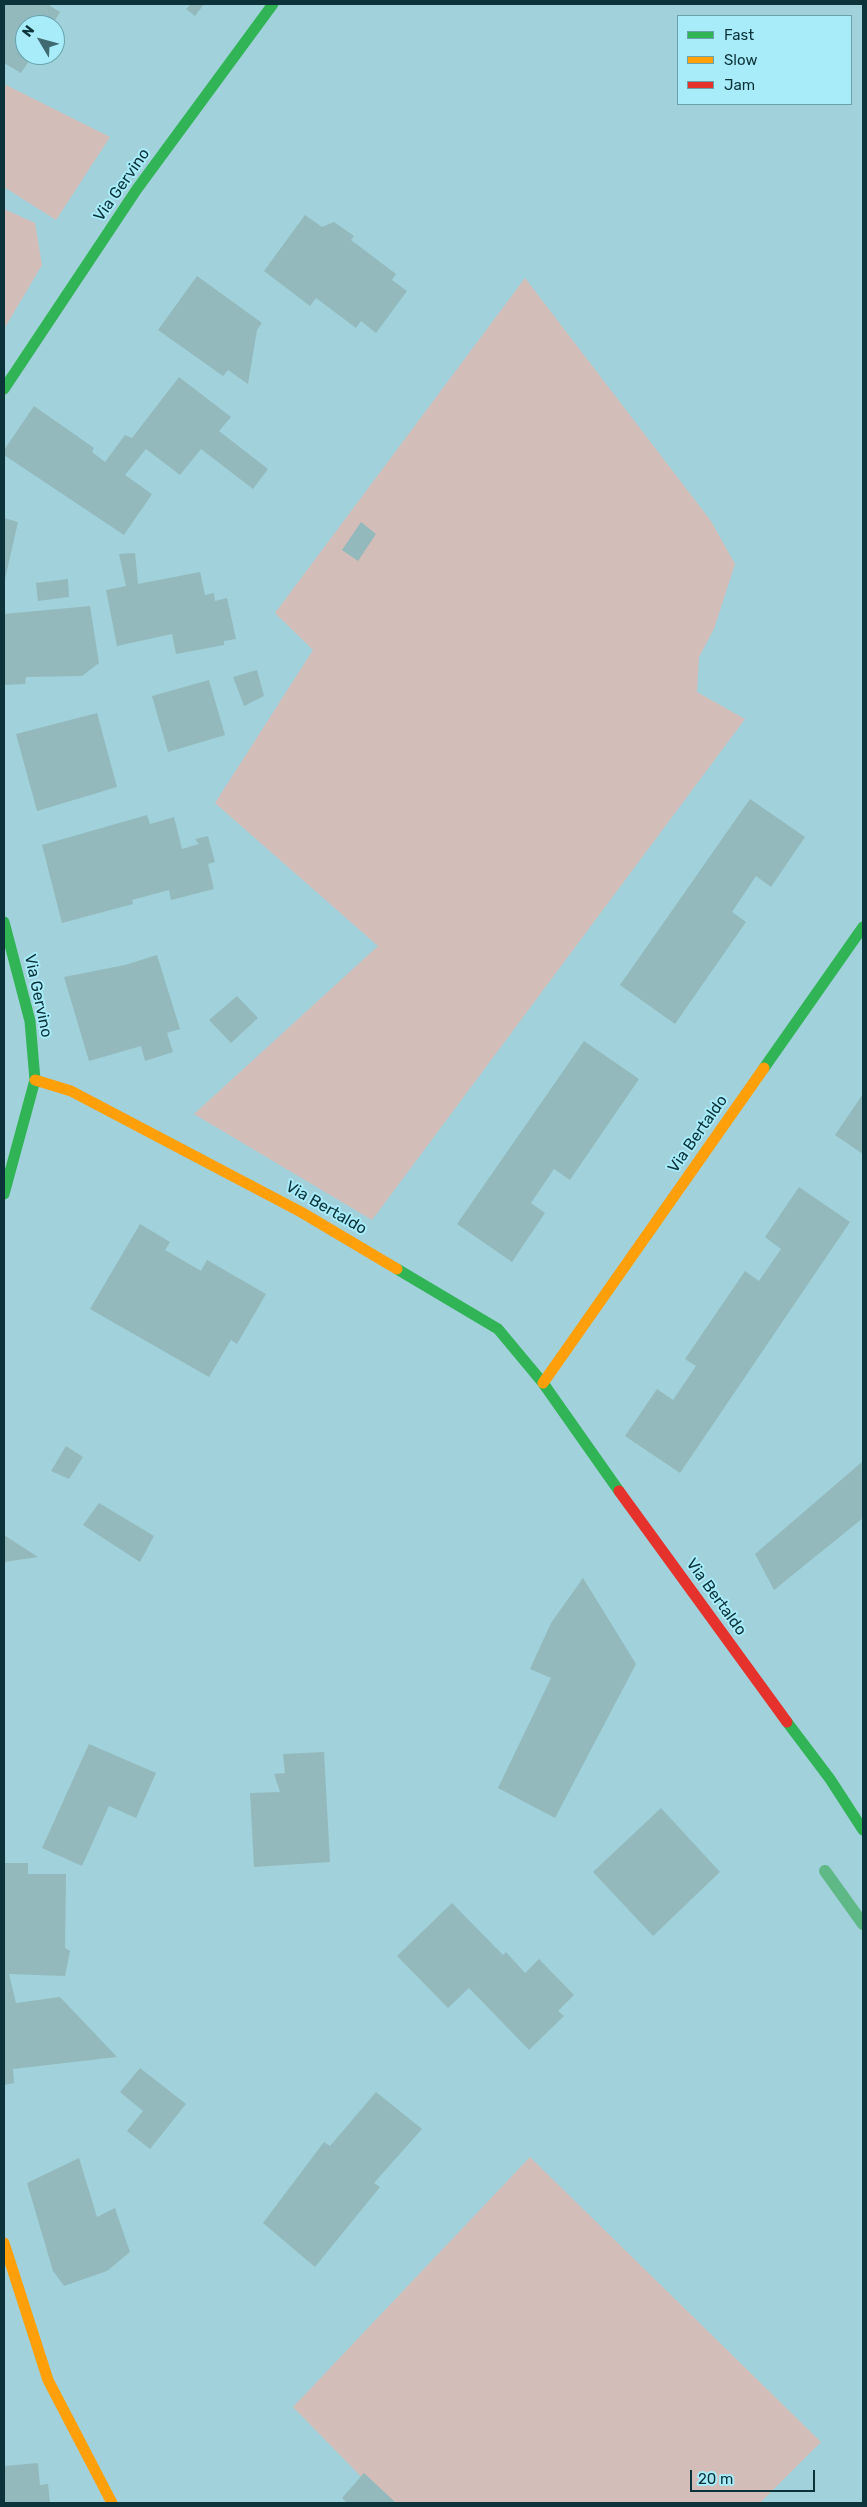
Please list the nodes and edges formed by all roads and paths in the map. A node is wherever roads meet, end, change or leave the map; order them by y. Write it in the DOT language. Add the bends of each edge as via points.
graph roads {
  1 [pos="272,4"];
  2 [pos="4,389"];
  3 [pos="4,922"];
  4 [pos="863,927"];
  5 [pos="35,1080"];
  6 [pos="4,1194"];
  7 [pos="543,1383"];
  8 [pos="863,1830"];
  9 [pos="4,2243"];
  10 [pos="112,2503"];
  1 -- 2 [label="street, Via Gervino" via="138,189"];
  3 -- 5 [label="street, Via Gervino" via="30,1020"];
  4 -- 7 [label="street, Via Bertaldo"];
  5 -- 6 [label="street, Via Gervino"];
  5 -- 7 [label="street, Via Bertaldo" via="71,1091 301,1212 498,1329"];
  7 -- 8 [label="street, Via Bertaldo"];
  9 -- 10 [label="street" via="48,2380"];
}
